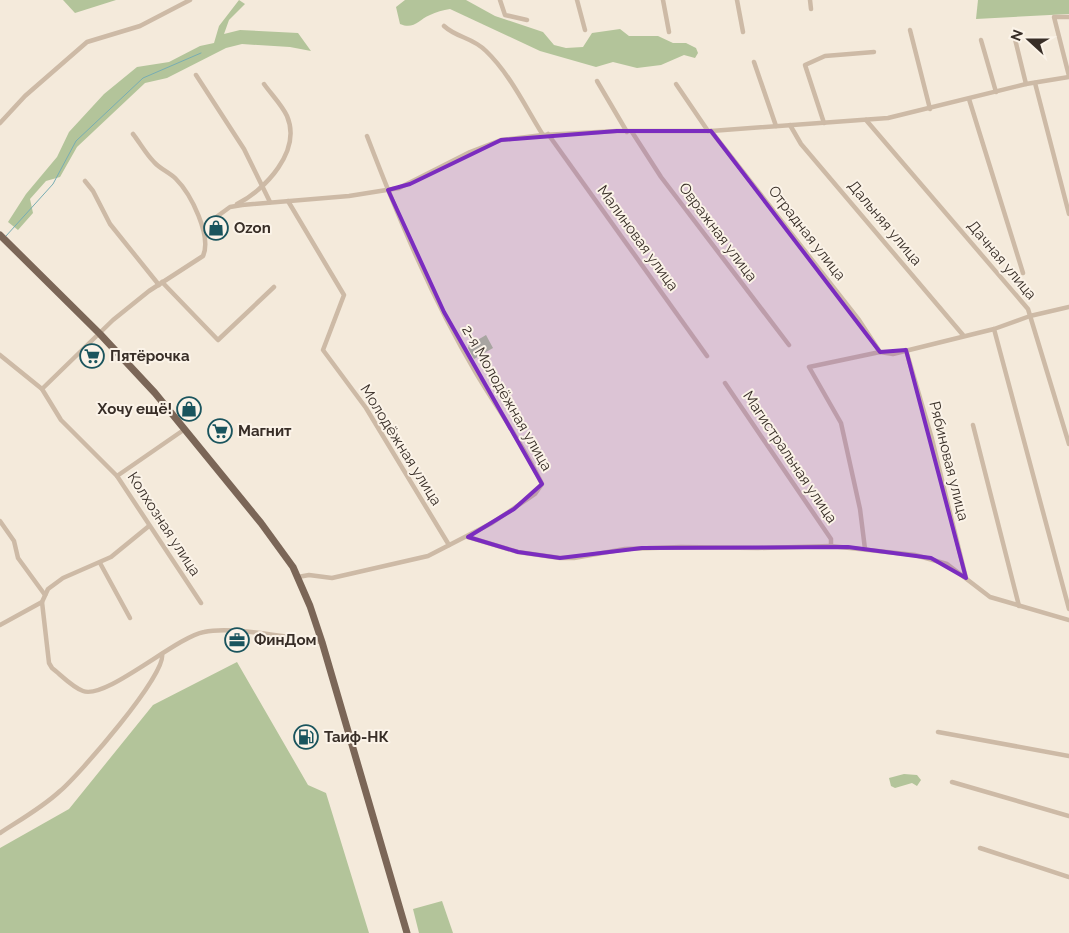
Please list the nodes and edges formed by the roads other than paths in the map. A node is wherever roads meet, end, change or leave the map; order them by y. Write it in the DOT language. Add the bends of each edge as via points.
graph roads {
  1 [pos="190,0"];
  2 [pos="500,0"];
  3 [pos="577,0"];
  4 [pos="663,0"];
  5 [pos="737,0"];
  6 [pos="810,0"];
  7 [pos="811,9"];
  8 [pos="1069,17"];
  9 [pos="527,20"];
  10 [pos="444,26"];
  11 [pos="585,30"];
  12 [pos="910,30"];
  13 [pos="669,32"];
  14 [pos="743,32"];
  15 [pos="1014,35"];
  16 [pos="981,40"];
  17 [pos="874,52"];
  18 [pos="754,62"];
  19 [pos="196,75"];
  20 [pos="1069,76"];
  21 [pos="596,81"];
  22 [pos="1035,83"];
  23 [pos="264,84"];
  24 [pos="676,84"];
  25 [pos="1026,84"];
  26 [pos="996,92"];
  27 [pos="969,99"];
  28 [pos="930,109"];
  29 [pos="866,120"];
  30 [pos="0,123"];
  31 [pos="824,123"];
  32 [pos="790,125"];
  33 [pos="776,126"];
  34 [pos="710,131"];
  35 [pos="629,132"];
  36 [pos="133,134"];
  37 [pos="546,135"];
  38 [pos="367,136"];
  39 [pos="85,181"];
  40 [pos="261,187"];
  41 [pos="388,190"];
  42 [pos="288,201"];
  43 [pos="270,202"];
  44 [pos="230,207"];
  45 [pos="1069,214"];
  46 [pos="204,226"];
  47 [pos="0,234"];
  48 [pos="1023,273"];
  49 [pos="160,283"];
  50 [pos="274,287"];
  51 [pos="1069,307"];
  52 [pos="1030,316"];
  53 [pos="994,329"];
  54 [pos="100,334"];
  55 [pos="963,335"];
  56 [pos="789,345"];
  57 [pos="906,350"];
  58 [pos="880,352"];
  59 [pos="0,355"];
  60 [pos="707,356"];
  61 [pos="725,383"];
  62 [pos="42,389"];
  63 [pos="973,425"];
  64 [pos="185,429"];
  65 [pos="1069,444"];
  66 [pos="117,476"];
  67 [pos="0,521"];
  68 [pos="149,526"];
  69 [pos="468,537"];
  70 [pos="449,545"];
  71 [pos="831,546"];
  72 [pos="865,549"];
  73 [pos="100,563"];
  74 [pos="298,577"];
  75 [pos="966,578"];
  76 [pos="44,595"];
  77 [pos="42,602"];
  78 [pos="201,603"];
  79 [pos="1019,606"];
  80 [pos="1069,609"];
  81 [pos="130,618"];
  82 [pos="1069,620"];
  83 [pos="0,625"];
  84 [pos="322,642"];
  85 [pos="162,654"];
  86 [pos="938,732"];
  87 [pos="1069,756"];
  88 [pos="952,782"];
  89 [pos="1069,816"];
  90 [pos="0,833"];
  91 [pos="980,848"];
  92 [pos="1069,876"];
  93 [pos="407,933"];
  1 -- 30 [label="street" via="140,26 87,42 25,96"];
  2 -- 9 [label="street" via="506,15"];
  3 -- 11 [label="street"];
  4 -- 13 [label="street"];
  5 -- 14 [label="street"];
  6 -- 7 [label="street"];
  8 -- 20 [label="street" via="1054,18"];
  10 -- 37 [label="street, Малиновая улица" via="457,35 470,38 487,52"];
  12 -- 28 [label="street"];
  15 -- 25 [label="street"];
  16 -- 26 [label="street"];
  17 -- 31 [label="street" via="825,56 805,65"];
  18 -- 33 [label="street"];
  19 -- 40 [label="street" via="244,149"];
  20 -- 22 [label="street"];
  21 -- 35 [label="street, Овражная улица"];
  22 -- 25 [label="street"];
  22 -- 45 [label="street"];
  23 -- 40 [label="street" via="287,116 290,133 284,158"];
  24 -- 34 [label="street, Отрадная улица"];
  25 -- 26 [label="street"];
  26 -- 27 [label="street"];
  27 -- 28 [label="street"];
  27 -- 48 [label="street"];
  28 -- 29 [label="street"];
  29 -- 31 [label="street"];
  29 -- 52 [label="street, Дачная улица" via="1017,294"];
  31 -- 32 [label="street"];
  32 -- 33 [label="street"];
  32 -- 55 [label="street, Дальняя улица" via="801,144"];
  33 -- 34 [label="street"];
  34 -- 35 [label="street"];
  34 -- 58 [label="street, Отрадная улица" via="859,320"];
  35 -- 37 [label="street"];
  35 -- 56 [label="street, Овражная улица"];
  36 -- 46 [label="street" via="154,162 176,179"];
  37 -- 41 [label="street" via="501,140 470,152 410,184"];
  37 -- 60 [label="street, Малиновая улица"];
  38 -- 41 [label="street, 2-я Молодёжная улица"];
  39 -- 49 [label="street" via="110,224"];
  40 -- 43 [label="street"];
  40 -- 44 [label="street"];
  41 -- 42 [label="street"];
  41 -- 69 [label="street, 2-я Молодёжная улица" via="476,374 542,484 535,494"];
  42 -- 43 [label="street"];
  42 -- 70 [label="street, Молодёжная улица" via="344,295 323,350 366,408"];
  43 -- 44 [label="street"];
  44 -- 46 [label="street"];
  46 -- 49 [label="street" via="207,248 203,256"];
  47 -- 54 [label="main road"];
  49 -- 50 [label="street" via="218,340"];
  49 -- 54 [label="street"];
  51 -- 52 [label="street"];
  52 -- 53 [label="street"];
  52 -- 65 [label="street, Дачная улица"];
  53 -- 55 [label="street"];
  53 -- 80 [label="street"];
  54 -- 62 [label="street"];
  54 -- 64 [label="main road"];
  55 -- 57 [label="street"];
  57 -- 58 [label="street" via="893,354"];
  57 -- 75 [label="street, Рябиновая улица"];
  58 -- 72 [label="street" via="809,367 841,423 860,509"];
  59 -- 62 [label="street, Колхозная улица"];
  61 -- 71 [label="street, Магистральная улица" via="831,539"];
  62 -- 66 [label="street, Колхозная улица" via="61,420"];
  63 -- 79 [label="street"];
  64 -- 66 [label="street"];
  64 -- 74 [label="main road" via="272,537"];
  66 -- 68 [label="street, Колхозная улица"];
  67 -- 76 [label="street" via="14,541 18,558"];
  68 -- 73 [label="street"];
  68 -- 78 [label="street, Колхозная улица"];
  69 -- 70 [label="street, 2-я Молодёжная улица"];
  69 -- 71 [label="street" via="518,552 560,558 642,548"];
  70 -- 74 [label="street, 2-я Молодёжная улица" via="428,556 332,578"];
  71 -- 72 [label="street"];
  72 -- 75 [label="street" via="931,558 947,564"];
  73 -- 76 [label="street" via="63,578"];
  73 -- 81 [label="street"];
  74 -- 84 [label="main road"];
  75 -- 79 [label="street" via="990,597"];
  76 -- 77 [label="street"];
  77 -- 83 [label="street"];
  77 -- 85 [label="street" via="49,663 83,691 91,692 115,683"];
  79 -- 82 [label="street"];
  84 -- 85 [label="street" via="213,631 193,636"];
  84 -- 93 [label="main road"];
  85 -- 90 [label="street" via="164,660 141,696 81,771 59,793"];
  86 -- 87 [label="street"];
  88 -- 89 [label="street"];
  91 -- 92 [label="street"];
}
